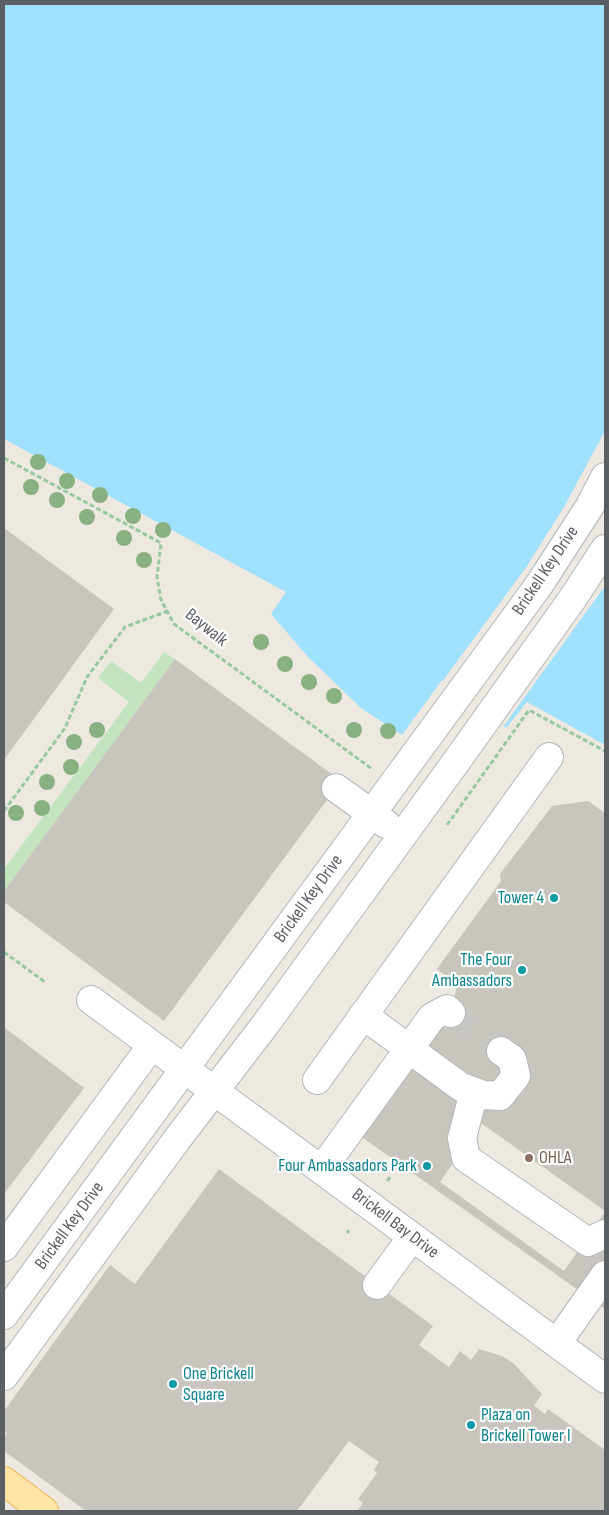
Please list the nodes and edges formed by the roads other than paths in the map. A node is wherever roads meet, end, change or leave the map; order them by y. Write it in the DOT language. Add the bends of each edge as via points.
graph roads {
  1 [pos="605,477"];
  2 [pos="605,548"];
  3 [pos="549,757"];
  4 [pos="336,788"];
  5 [pos="371,813"];
  6 [pos="402,836"];
  7 [pos="92,1000"];
  8 [pos="451,1013"];
  9 [pos="364,1016"];
  10 [pos="152,1045"];
  11 [pos="410,1049"];
  12 [pos="501,1051"];
  13 [pos="185,1069"];
  14 [pos="317,1080"];
  15 [pos="215,1091"];
  16 [pos="474,1092"];
  17 [pos="322,1169"];
  18 [pos="605,1234"];
  19 [pos="412,1237"];
  20 [pos="4,1247"];
  21 [pos="605,1275"];
  22 [pos="377,1285"];
  23 [pos="4,1315"];
  24 [pos="557,1343"];
  25 [pos="4,1376"];
  26 [pos="605,1379"];
  27 [pos="4,1481"];
  28 [pos="44,1511"];
  1 -- 5 [label="street, Brickell Key Drive" via="539,585"];
  2 -- 6 [label="street, Brickell Key Drive" via="573,598"];
  3 -- 9 [label="street"];
  4 -- 5 [label="street"];
  5 -- 6 [label="street"];
  5 -- 13 [label="street, Brickell Key Drive"];
  6 -- 15 [label="street, Brickell Key Drive"];
  7 -- 10 [label="street, Brickell Bay Drive"];
  8 -- 11 [label="street" via="447,1010 432,1017"];
  9 -- 11 [label="street"];
  9 -- 14 [label="street"];
  10 -- 13 [label="street, Brickell Bay Drive"];
  10 -- 20 [label="street"];
  11 -- 16 [label="street" via="461,1087"];
  11 -- 17 [label="street"];
  12 -- 16 [label="street" via="512,1059 516,1076 500,1096"];
  13 -- 15 [label="street, Brickell Bay Drive"];
  13 -- 23 [label="street, Brickell Key Drive"];
  15 -- 17 [label="street, Brickell Bay Drive"];
  15 -- 25 [label="street, Brickell Key Drive"];
  16 -- 18 [label="street" via="462,1138 466,1158 588,1242"];
  17 -- 19 [label="street, Brickell Bay Drive"];
  19 -- 22 [label="street"];
  19 -- 24 [label="street, Brickell Bay Drive"];
  21 -- 24 [label="street"];
  24 -- 26 [label="street, Brickell Bay Drive"];
  27 -- 28 [label="main road"];
}
